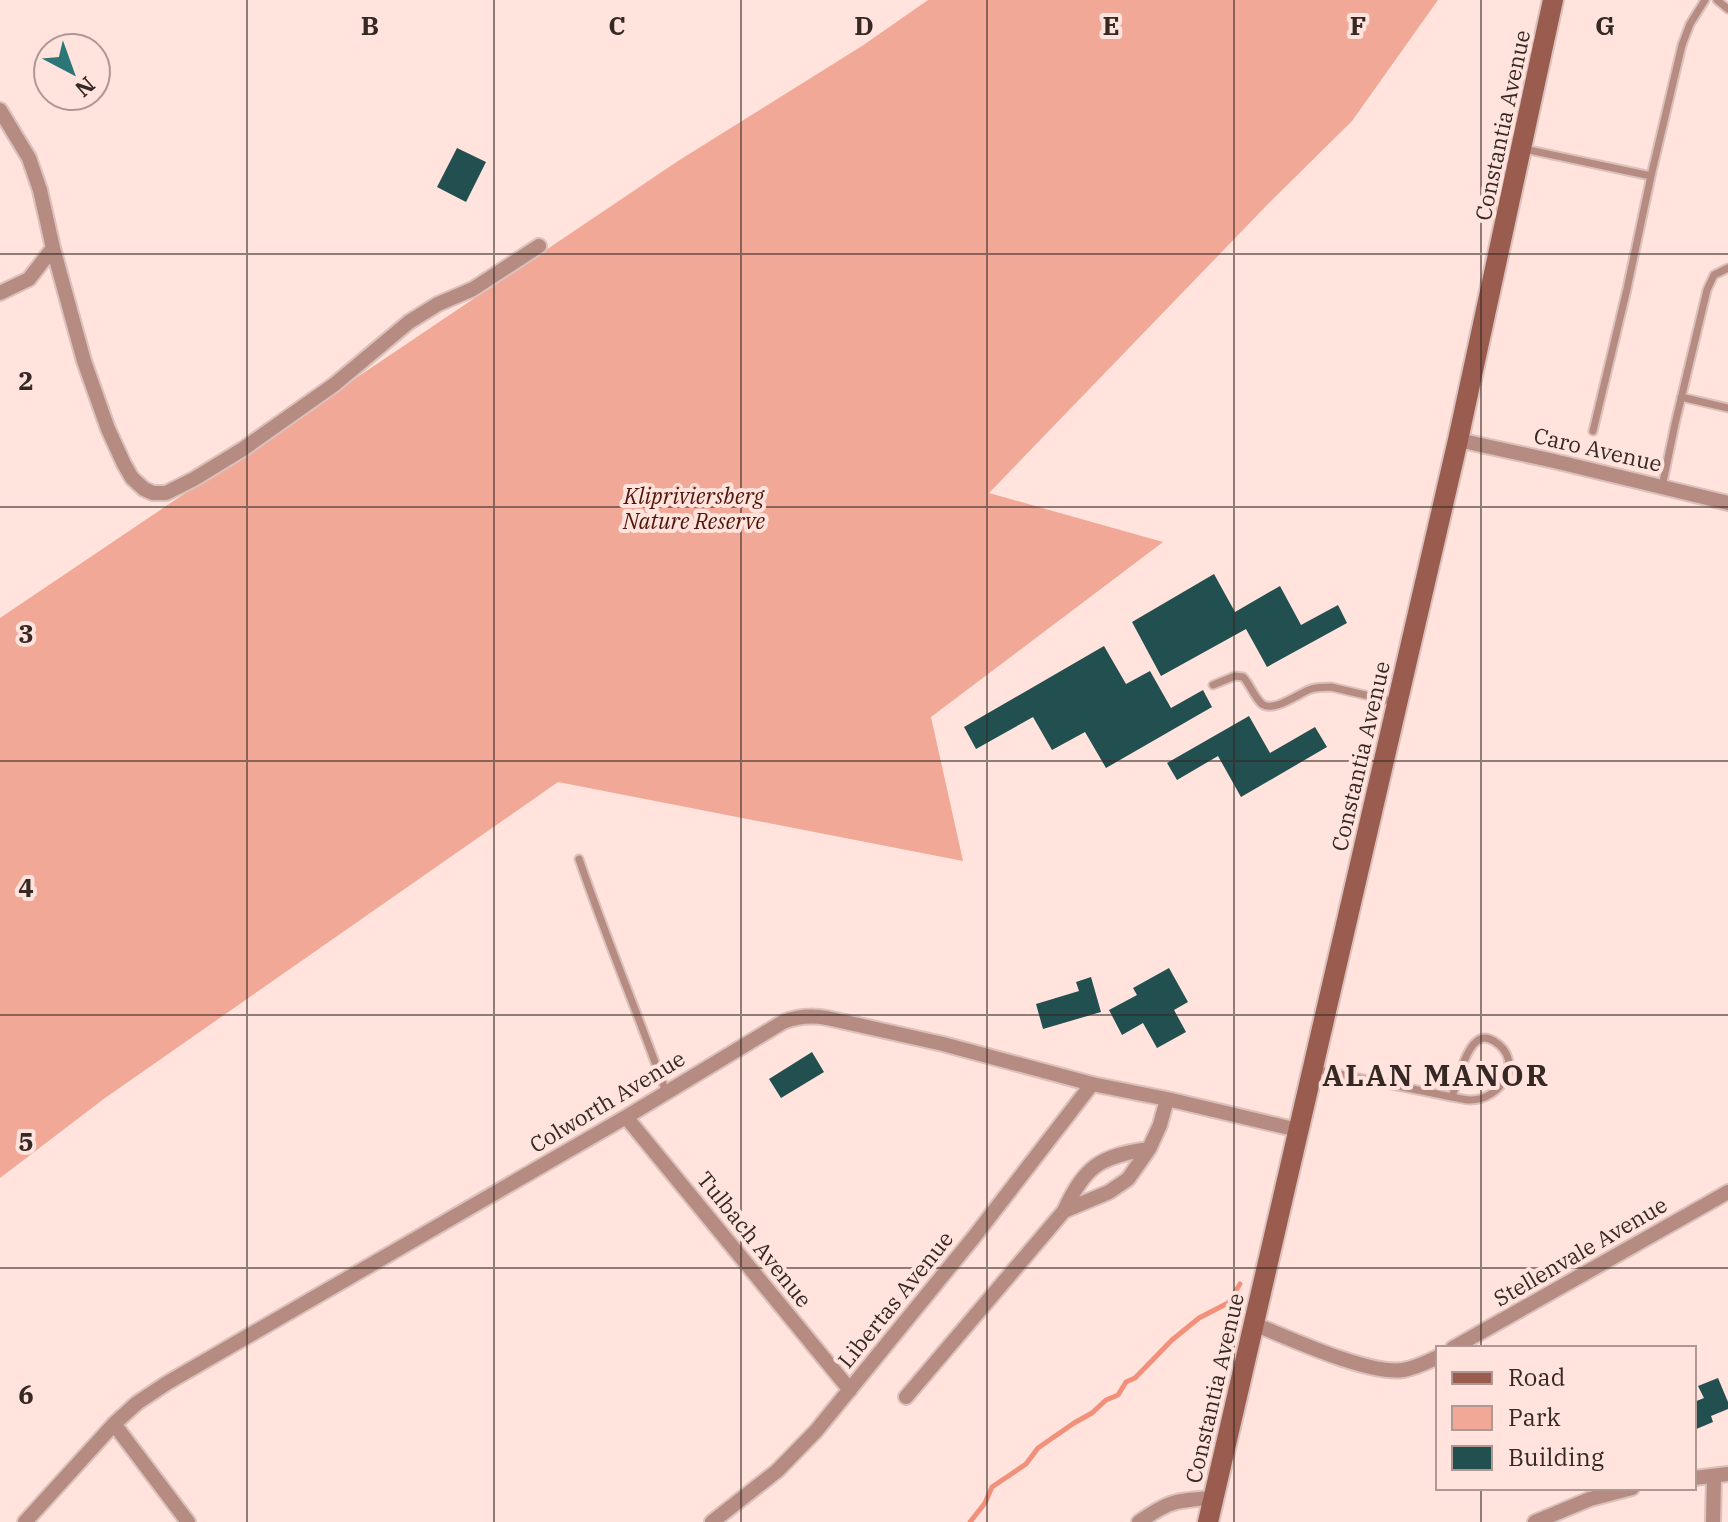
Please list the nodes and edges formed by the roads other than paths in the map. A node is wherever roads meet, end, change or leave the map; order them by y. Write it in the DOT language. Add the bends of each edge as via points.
graph roads {
  1 [pos="1553,0"];
  2 [pos="1705,0"];
  3 [pos="1717,0"];
  4 [pos="1728,9"];
  5 [pos="0,110"];
  6 [pos="1522,148"];
  7 [pos="1651,176"];
  8 [pos="539,246"];
  9 [pos="53,248"];
  10 [pos="1728,268"];
  11 [pos="0,293"];
  12 [pos="1681,397"];
  13 [pos="1728,408"];
  14 [pos="1593,431"];
  15 [pos="1458,440"];
  16 [pos="1662,487"];
  17 [pos="1728,503"];
  18 [pos="1213,685"];
  19 [pos="1397,703"];
  20 [pos="579,859"];
  21 [pos="1312,1069"];
  22 [pos="1092,1084"];
  23 [pos="666,1092"];
  24 [pos="1452,1097"];
  25 [pos="1167,1099"];
  26 [pos="626,1117"];
  27 [pos="1298,1130"];
  28 [pos="1149,1149"];
  29 [pos="1728,1192"];
  30 [pos="1064,1211"];
  31 [pos="1254,1324"];
  32 [pos="1457,1346"];
  33 [pos="1436,1358"];
  34 [pos="850,1390"];
  35 [pos="906,1397"];
  36 [pos="114,1424"];
  37 [pos="1721,1475"];
  38 [pos="1696,1478"];
  39 [pos="1624,1490"];
  40 [pos="1213,1498"];
  41 [pos="25,1522"];
  42 [pos="188,1522"];
  43 [pos="712,1522"];
  44 [pos="1139,1522"];
  45 [pos="1208,1522"];
  46 [pos="1535,1522"];
  47 [pos="1713,1522"];
  1 -- 6 [label="street, Constantia Avenue"];
  2 -- 7 [label="lane" via="1682,45"];
  3 -- 4 [label="lane"];
  5 -- 9 [label="street" via="29,158"];
  6 -- 7 [label="lane"];
  6 -- 15 [label="street, Constantia Avenue"];
  7 -- 14 [label="lane"];
  8 -- 9 [label="street" via="409,322 335,384 230,457 166,493 144,489 124,464 84,361"];
  9 -- 11 [label="street" via="29,279"];
  10 -- 12 [label="lane" via="1711,280"];
  12 -- 13 [label="lane"];
  12 -- 16 [label="lane"];
  15 -- 16 [label="street, Caro Avenue"];
  15 -- 19 [label="street, Constantia Avenue"];
  16 -- 17 [label="street, Caro Avenue"];
  18 -- 19 [label="lane" via="1243,677 1269,707 1322,687"];
  19 -- 21 [label="street, Constantia Avenue"];
  20 -- 23 [label="lane"];
  21 -- 24 [label="lane"];
  21 -- 27 [label="street, Constantia Avenue"];
  22 -- 23 [label="street, Colworth Avenue" via="817,1016 783,1022"];
  22 -- 25 [label="street, Colworth Avenue"];
  22 -- 34 [label="street, Libertas Avenue"];
  23 -- 26 [label="street, Colworth Avenue"];
  24 -- 24 [label="lane" via="1478,1099 1504,1082 1509,1064 1503,1049 1487,1038 1475,1042"];
  25 -- 27 [label="street, Colworth Avenue"];
  25 -- 28 [label="street"];
  26 -- 34 [label="street, Tulbach Avenue"];
  26 -- 36 [label="street, Colworth Avenue" via="167,1383"];
  27 -- 31 [label="street, Constantia Avenue"];
  28 -- 30 [label="street" via="1128,1179"];
  28 -- 30 [label="street" via="1103,1161 1075,1188"];
  29 -- 32 [label="street, Stellenvale Avenue"];
  30 -- 35 [label="street"];
  31 -- 33 [label="street" via="1373,1368 1402,1370"];
  31 -- 40 [label="street, Constantia Avenue"];
  34 -- 43 [label="street, Libertas Avenue" via="777,1471"];
  36 -- 41 [label="street, Colworth Avenue"];
  36 -- 42 [label="street"];
  37 -- 38 [label="street"];
  37 -- 47 [label="street"];
  39 -- 46 [label="street"];
  40 -- 44 [label="street" via="1167,1504"];
  40 -- 45 [label="street, Constantia Avenue"];
}
